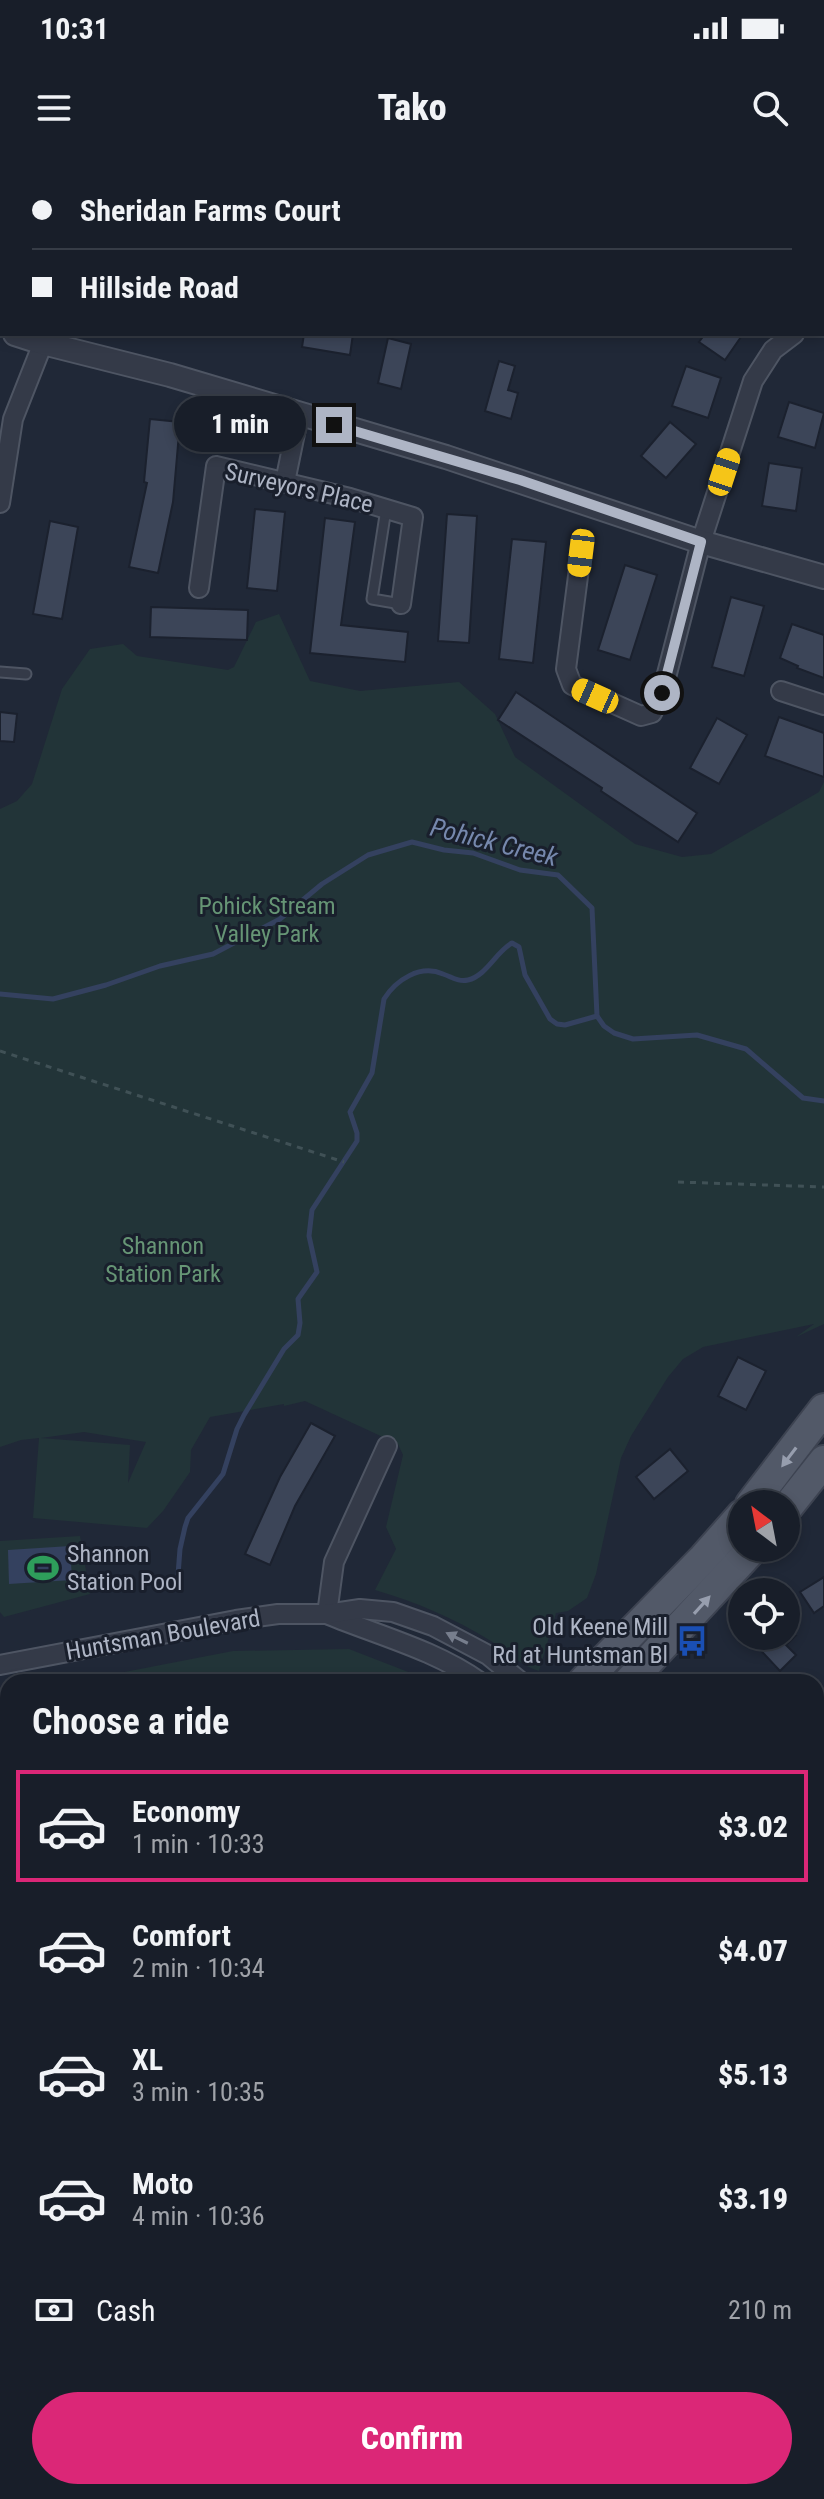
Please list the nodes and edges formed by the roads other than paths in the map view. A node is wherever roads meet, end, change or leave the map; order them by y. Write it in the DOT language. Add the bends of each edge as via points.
graph roads {
  1 [pos="21,336"];
  2 [pos="791,336"];
  3 [pos="43,343"];
  4 [pos="299,414"];
  5 [pos="285,482"];
  6 [pos="0,503"];
  7 [pos="386,509"];
  8 [pos="701,542"];
  9 [pos="581,553"];
  10 [pos="824,577"];
  11 [pos="199,588"];
  12 [pos="401,604"];
  13 [pos="0,672"];
  14 [pos="26,674"];
  15 [pos="781,691"];
  16 [pos="824,705"];
  17 [pos="824,1409"];
  18 [pos="387,1446"];
  19 [pos="824,1461"];
  20 [pos="762,1490"];
  21 [pos="800,1491"];
  22 [pos="728,1531"];
  23 [pos="740,1562"];
  24 [pos="327,1614"];
  25 [pos="0,1665"];
  26 [pos="467,1674"];
  27 [pos="511,1674"];
  28 [pos="591,1674"];
  29 [pos="636,1674"];
  1 -- 3 [label="street"];
  2 -- 8 [label="street" via="773,350 753,381"];
  3 -- 4 [label="street"];
  3 -- 6 [label="street" via="13,419"];
  4 -- 5 [label="street"];
  4 -- 8 [label="street"];
  5 -- 7 [label="street, Surveyors Place"];
  5 -- 11 [label="street, Surveyors Place" via="216,466"];
  7 -- 12 [label="street, Surveyors Place" via="413,517"];
  7 -- 12 [label="lane" via="372,599"];
  8 -- 9 [label="street" via="662,693 652,713 641,716 572,685 566,669"];
  8 -- 10 [label="street"];
  13 -- 14 [label="lane"];
  15 -- 16 [label="street"];
  17 -- 20 [label="main road, one-way"];
  18 -- 24 [label="street" via="334,1562"];
  19 -- 21 [label="main road"];
  22 -- 28 [label="main road"];
  29 -- 23 [label="main road, one-way"];
  24 -- 25 [label="street, Huntsman Boulevard" via="236,1620"];
  24 -- 26 [label="street, Huntsman Boulevard"];
  27 -- 24 [label="street, Huntsman Boulevard, one-way" via="463,1640 393,1612"];
}
